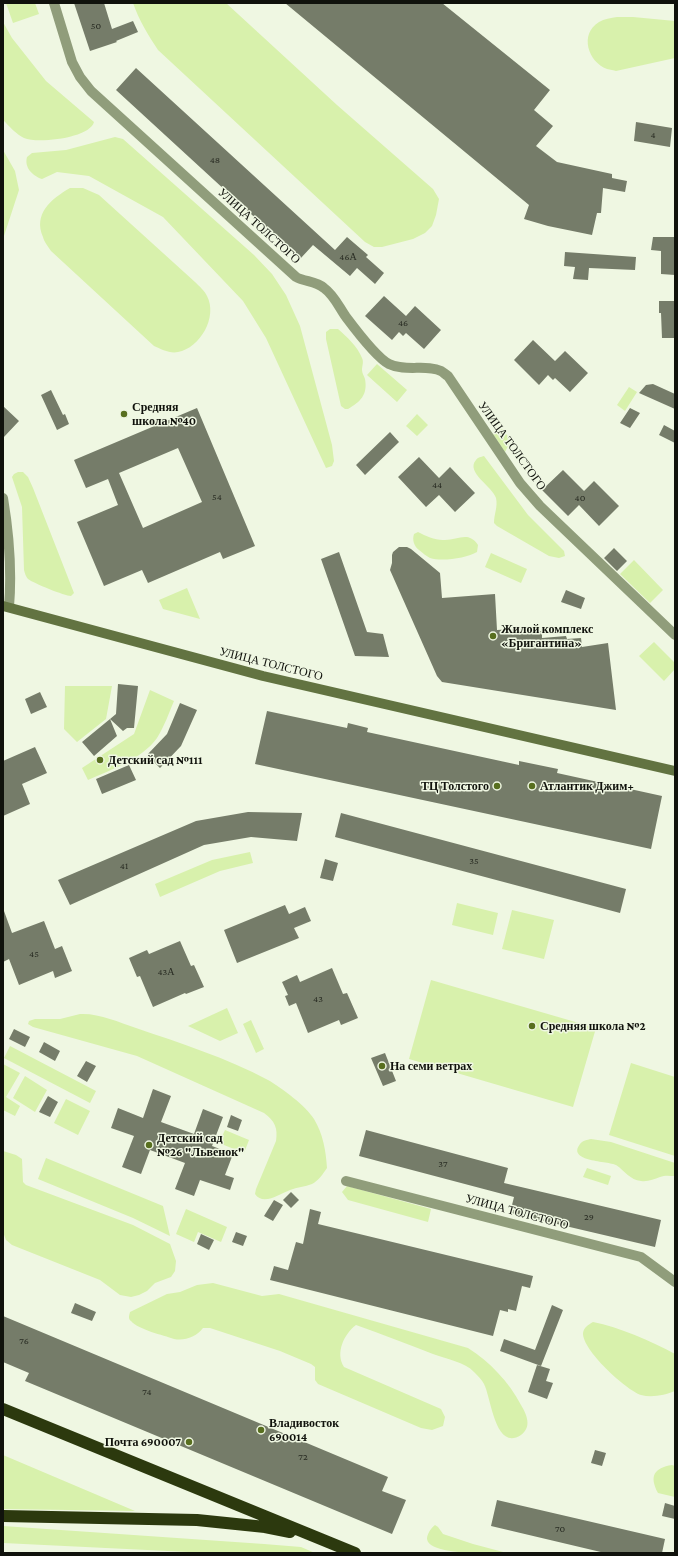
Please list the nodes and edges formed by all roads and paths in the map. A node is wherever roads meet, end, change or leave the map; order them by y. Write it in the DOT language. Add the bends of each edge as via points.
graph roads {
  1 [pos="54,3"];
  2 [pos="3,498"];
  3 [pos="6,606"];
  4 [pos="675,635"];
  5 [pos="675,771"];
  6 [pos="346,1181"];
  7 [pos="675,1282"];
  8 [pos="3,1409"];
  9 [pos="3,1516"];
  10 [pos="317,1537"];
  11 [pos="355,1553"];
  1 -- 4 [label="street, УЛИЦА ТОЛСТОГО" via="72,62 80,77 99,100 296,277 324,287 382,360 400,368 440,370 448,376 513,473 540,506"];
  2 -- 3 [label="street" via="10,592"];
  3 -- 5 [label="main road, УЛИЦА ТОЛСТОГО" via="263,676"];
  6 -- 7 [label="street, УЛИЦА ТОЛСТОГО" via="641,1257"];
  8 -- 10 [label="highway"];
  9 -- 10 [label="highway" via="197,1520 265,1527"];
  10 -- 11 [label="highway"];
}
